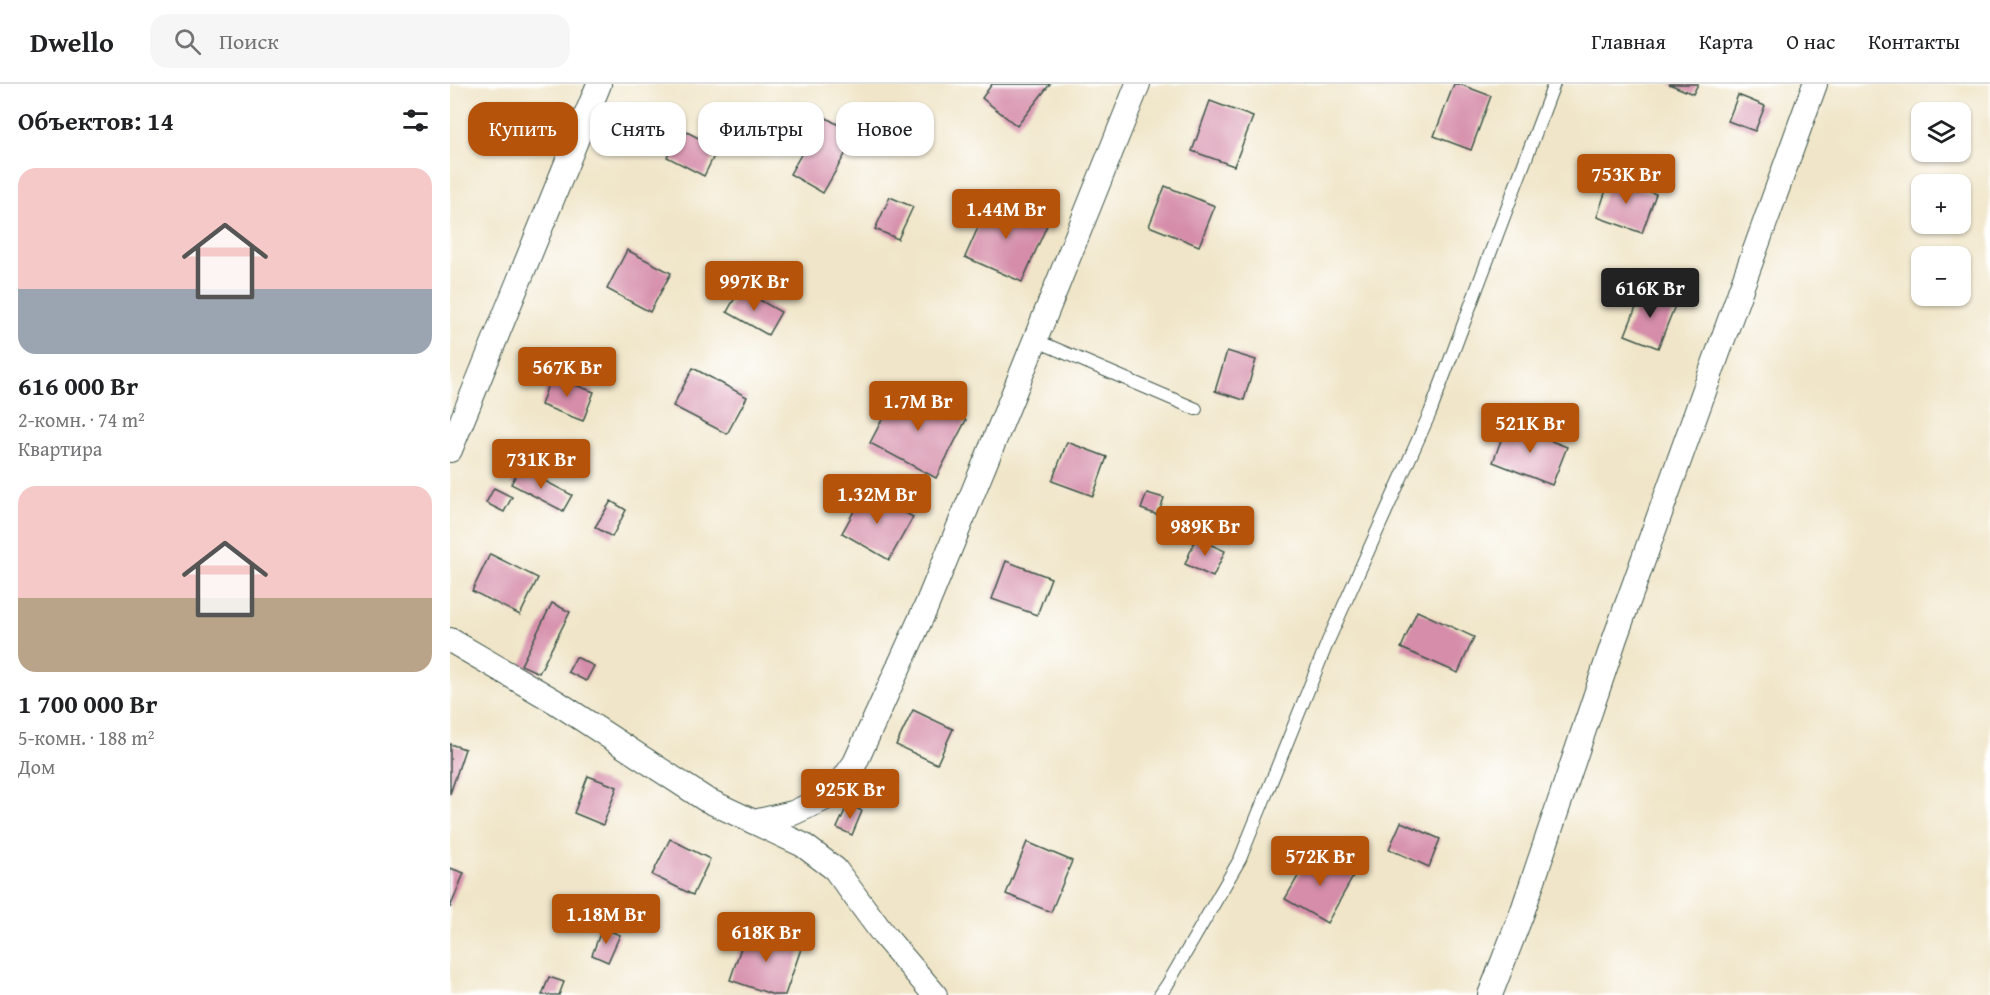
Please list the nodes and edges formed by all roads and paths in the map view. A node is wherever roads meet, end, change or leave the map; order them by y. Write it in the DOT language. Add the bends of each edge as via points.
graph roads {
  1 [pos="599,84"];
  2 [pos="1138,84"];
  3 [pos="1554,84"];
  4 [pos="1815,84"];
  5 [pos="1035,340"];
  6 [pos="1196,410"];
  7 [pos="450,450"];
  8 [pos="450,640"];
  9 [pos="754,822"];
  10 [pos="935,995"];
  11 [pos="1160,995"];
  12 [pos="1490,995"];
  1 -- 7 [label="street"];
  2 -- 5 [label="street"];
  3 -- 11 [label="lane" via="1430,413 1328,641 1240,859"];
  4 -- 12 [label="street"];
  5 -- 6 [label="lane"];
  5 -- 9 [label="street" via="926,607 855,763 832,795 793,813"];
  8 -- 9 [label="street" via="556,702 705,799"];
  9 -- 10 [label="street" via="803,845 835,869"];
}
